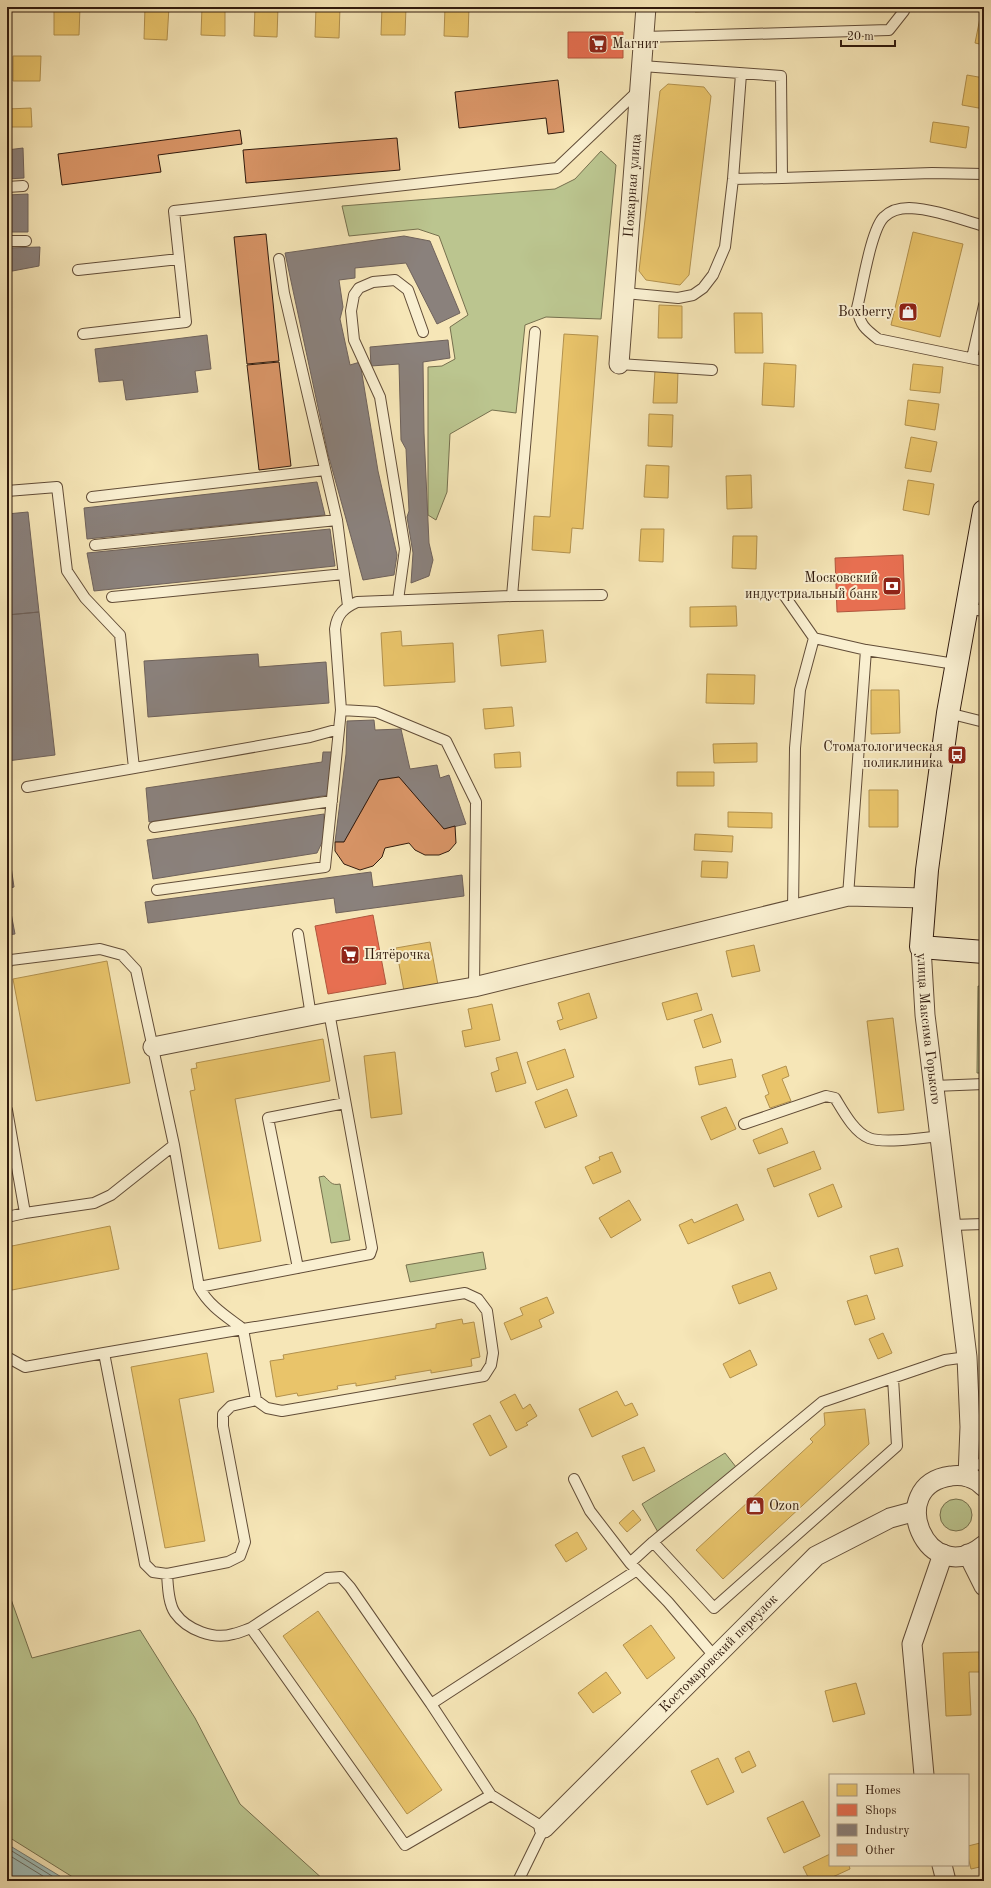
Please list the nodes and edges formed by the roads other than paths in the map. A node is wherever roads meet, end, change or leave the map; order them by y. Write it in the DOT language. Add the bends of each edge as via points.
graph roads {
  1 [pos="646,7"];
  2 [pos="904,7"];
  3 [pos="644,37"];
  4 [pos="642,66"];
  5 [pos="741,74"];
  6 [pos="640,89"];
  7 [pos="984,174"];
  8 [pos="782,178"];
  9 [pos="732,180"];
  10 [pos="23,186"];
  11 [pos="7,187"];
  12 [pos="984,226"];
  13 [pos="7,241"];
  14 [pos="26,241"];
  15 [pos="179,259"];
  16 [pos="279,259"];
  17 [pos="78,270"];
  18 [pos="624,293"];
  19 [pos="984,305"];
  20 [pos="423,332"];
  21 [pos="535,332"];
  22 [pos="83,334"];
  23 [pos="972,358"];
  24 [pos="984,361"];
  25 [pos="619,364"];
  26 [pos="712,370"];
  27 [pos="325,470"];
  28 [pos="7,491"];
  29 [pos="92,497"];
  30 [pos="984,511"];
  31 [pos="336,520"];
  32 [pos="95,545"];
  33 [pos="344,574"];
  34 [pos="602,595"];
  35 [pos="784,595"];
  36 [pos="512,596"];
  37 [pos="112,597"];
  38 [pos="398,600"];
  39 [pos="348,606"];
  40 [pos="975,610"];
  41 [pos="814,638"];
  42 [pos="866,650"];
  43 [pos="955,664"];
  44 [pos="341,710"];
  45 [pos="948,713"];
  46 [pos="984,722"];
  47 [pos="339,729"];
  48 [pos="134,768"];
  49 [pos="27,787"];
  50 [pos="332,801"];
  51 [pos="154,827"];
  52 [pos="157,890"];
  53 [pos="848,896"];
  54 [pos="924,898"];
  55 [pos="793,910"];
  56 [pos="298,934"];
  57 [pos="921,947"];
  58 [pos="984,952"];
  59 [pos="7,963"];
  60 [pos="474,987"];
  61 [pos="320,1014"];
  62 [pos="154,1047"];
  63 [pos="984,1084"];
  64 [pos="934,1086"];
  65 [pos="345,1103"];
  66 [pos="7,1110"];
  67 [pos="744,1124"];
  68 [pos="940,1136"];
  69 [pos="174,1145"];
  70 [pos="25,1213"];
  71 [pos="7,1217"];
  72 [pos="984,1224"];
  73 [pos="951,1225"];
  74 [pos="298,1268"];
  75 [pos="199,1287"];
  76 [pos="243,1329"];
  77 [pos="104,1353"];
  78 [pos="7,1357"];
  79 [pos="967,1357"];
  80 [pos="893,1378"];
  81 [pos="256,1400"];
  82 [pos="974,1468"];
  83 [pos="574,1480"];
  84 [pos="984,1487"];
  85 [pos="916,1512"];
  86 [pos="653,1542"];
  87 [pos="984,1545"];
  88 [pos="943,1554"];
  89 [pos="968,1554"];
  90 [pos="634,1566"];
  91 [pos="167,1574"];
  92 [pos="984,1586"];
  93 [pos="251,1628"];
  94 [pos="715,1658"];
  95 [pos="431,1704"];
  96 [pos="924,1774"];
  97 [pos="491,1795"];
  98 [pos="544,1828"];
  99 [pos="942,1866"];
  100 [pos="518,1881"];
  101 [pos="946,1881"];
  1 -- 3 [label="street, Пожарная улица"];
  2 -- 3 [label="lane" via="904,11 889,30"];
  3 -- 4 [label="street, Пожарная улица"];
  4 -- 5 [label="lane"];
  4 -- 6 [label="street, Пожарная улица"];
  5 -- 8 [label="lane" via="781,76"];
  5 -- 9 [label="lane"];
  6 -- 15 [label="lane" via="557,168 174,211"];
  6 -- 18 [label="street, Пожарная улица"];
  7 -- 8 [label="lane" via="932,173"];
  8 -- 9 [label="lane"];
  9 -- 18 [label="lane" via="724,247 714,275 702,288 693,295 678,298"];
  10 -- 11 [label="lane"];
  12 -- 23 [label="lane" via="924,210 894,210 882,218 875,232 857,308 860,321 878,339"];
  13 -- 14 [label="lane"];
  15 -- 17 [label="lane"];
  15 -- 22 [label="lane" via="186,322"];
  16 -- 27 [label="lane" via="284,293"];
  18 -- 25 [label="street, Пожарная улица"];
  19 -- 23 [label="lane"];
  20 -- 38 [label="lane" via="408,290 395,280 374,282 359,288 354,296 351,311 354,340 380,397 405,550"];
  21 -- 36 [label="lane"];
  23 -- 24 [label="lane"];
  25 -- 26 [label="lane"];
  27 -- 29 [label="lane"];
  27 -- 31 [label="lane"];
  28 -- 48 [label="lane" via="57,486 66,571 85,598 120,635"];
  30 -- 40 [label="street, улица Максима Горького"];
  31 -- 32 [label="lane"];
  31 -- 33 [label="lane"];
  33 -- 37 [label="lane"];
  33 -- 39 [label="lane"];
  34 -- 36 [label="lane"];
  35 -- 41 [label="lane"];
  36 -- 38 [label="lane"];
  38 -- 39 [label="lane" via="357,602"];
  39 -- 44 [label="lane" via="336,618 335,629"];
  40 -- 43 [label="street, улица Максима Горького"];
  41 -- 42 [label="lane"];
  41 -- 55 [label="lane" via="800,690 795,748"];
  42 -- 43 [label="lane"];
  42 -- 53 [label="lane"];
  43 -- 45 [label="street, улица Максима Горького"];
  44 -- 47 [label="lane"];
  44 -- 60 [label="lane" via="376,712 446,741 476,802"];
  45 -- 46 [label="lane"];
  45 -- 54 [label="street, улица Максима Горького"];
  47 -- 48 [label="lane" via="310,737"];
  47 -- 50 [label="lane"];
  48 -- 49 [label="lane"];
  50 -- 51 [label="lane"];
  50 -- 52 [label="lane" via="325,867"];
  53 -- 54 [label="street"];
  53 -- 55 [label="street"];
  54 -- 57 [label="street, улица Максима Горького"];
  55 -- 60 [label="street"];
  56 -- 61 [label="lane"];
  57 -- 58 [label="street"];
  57 -- 64 [label="street, улица Максима Горького" via="925,1015"];
  59 -- 62 [label="lane" via="11,960 100,949 122,954 136,970"];
  60 -- 61 [label="street"];
  61 -- 62 [label="street"];
  61 -- 65 [label="lane"];
  62 -- 69 [label="lane"];
  63 -- 64 [label="lane"];
  64 -- 68 [label="street, улица Максима Горького"];
  65 -- 74 [label="lane" via="372,1248 370,1254"];
  65 -- 74 [label="lane" via="268,1118"];
  66 -- 70 [label="lane"];
  67 -- 68 [label="lane" via="826,1096 835,1098 849,1122 869,1138 896,1141"];
  68 -- 73 [label="street, улица Максима Горького"];
  69 -- 70 [label="lane" via="111,1195 94,1203"];
  69 -- 75 [label="lane"];
  70 -- 71 [label="lane"];
  72 -- 73 [label="lane"];
  73 -- 79 [label="street, улица Максима Горького"];
  74 -- 75 [label="lane"];
  75 -- 76 [label="lane" via="215,1308"];
  76 -- 77 [label="lane"];
  76 -- 81 [label="lane"];
  76 -- 81 [label="lane" via="465,1293 478,1299 487,1311 493,1353 491,1365 484,1376 282,1411 267,1408"];
  77 -- 78 [label="lane" via="25,1367"];
  77 -- 91 [label="lane" via="145,1564 153,1572"];
  79 -- 80 [label="lane" via="945,1360"];
  79 -- 82 [label="street, улица Максима Горького"];
  80 -- 86 [label="lane" via="822,1402"];
  80 -- 86 [label="lane" via="898,1446 714,1608"];
  81 -- 91 [label="lane" via="231,1406 223,1414 223,1426 245,1542 240,1556 228,1562"];
  82 -- 84 [label="street"];
  82 -- 85 [label="street" via="934,1482 925,1490"];
  83 -- 90 [label="lane" via="590,1511"];
  85 -- 88 [label="street" via="916,1525 922,1538 931,1548"];
  85 -- 94 [label="street, Костомаровский переулок" via="890,1518 816,1556"];
  86 -- 90 [label="lane"];
  87 -- 89 [label="street"];
  88 -- 89 [label="street"];
  88 -- 96 [label="street" via="912,1644"];
  89 -- 92 [label="street"];
  90 -- 94 [label="lane"];
  90 -- 95 [label="lane"];
  91 -- 93 [label="lane" via="175,1613 189,1627 210,1635 232,1635"];
  93 -- 95 [label="lane" via="327,1578 341,1577"];
  93 -- 97 [label="lane" via="405,1845"];
  94 -- 98 [label="street, Костомаровский переулок"];
  95 -- 97 [label="lane"];
  97 -- 98 [label="lane"];
  98 -- 100 [label="lane"];
  99 -- 101 [label="street"];
}
